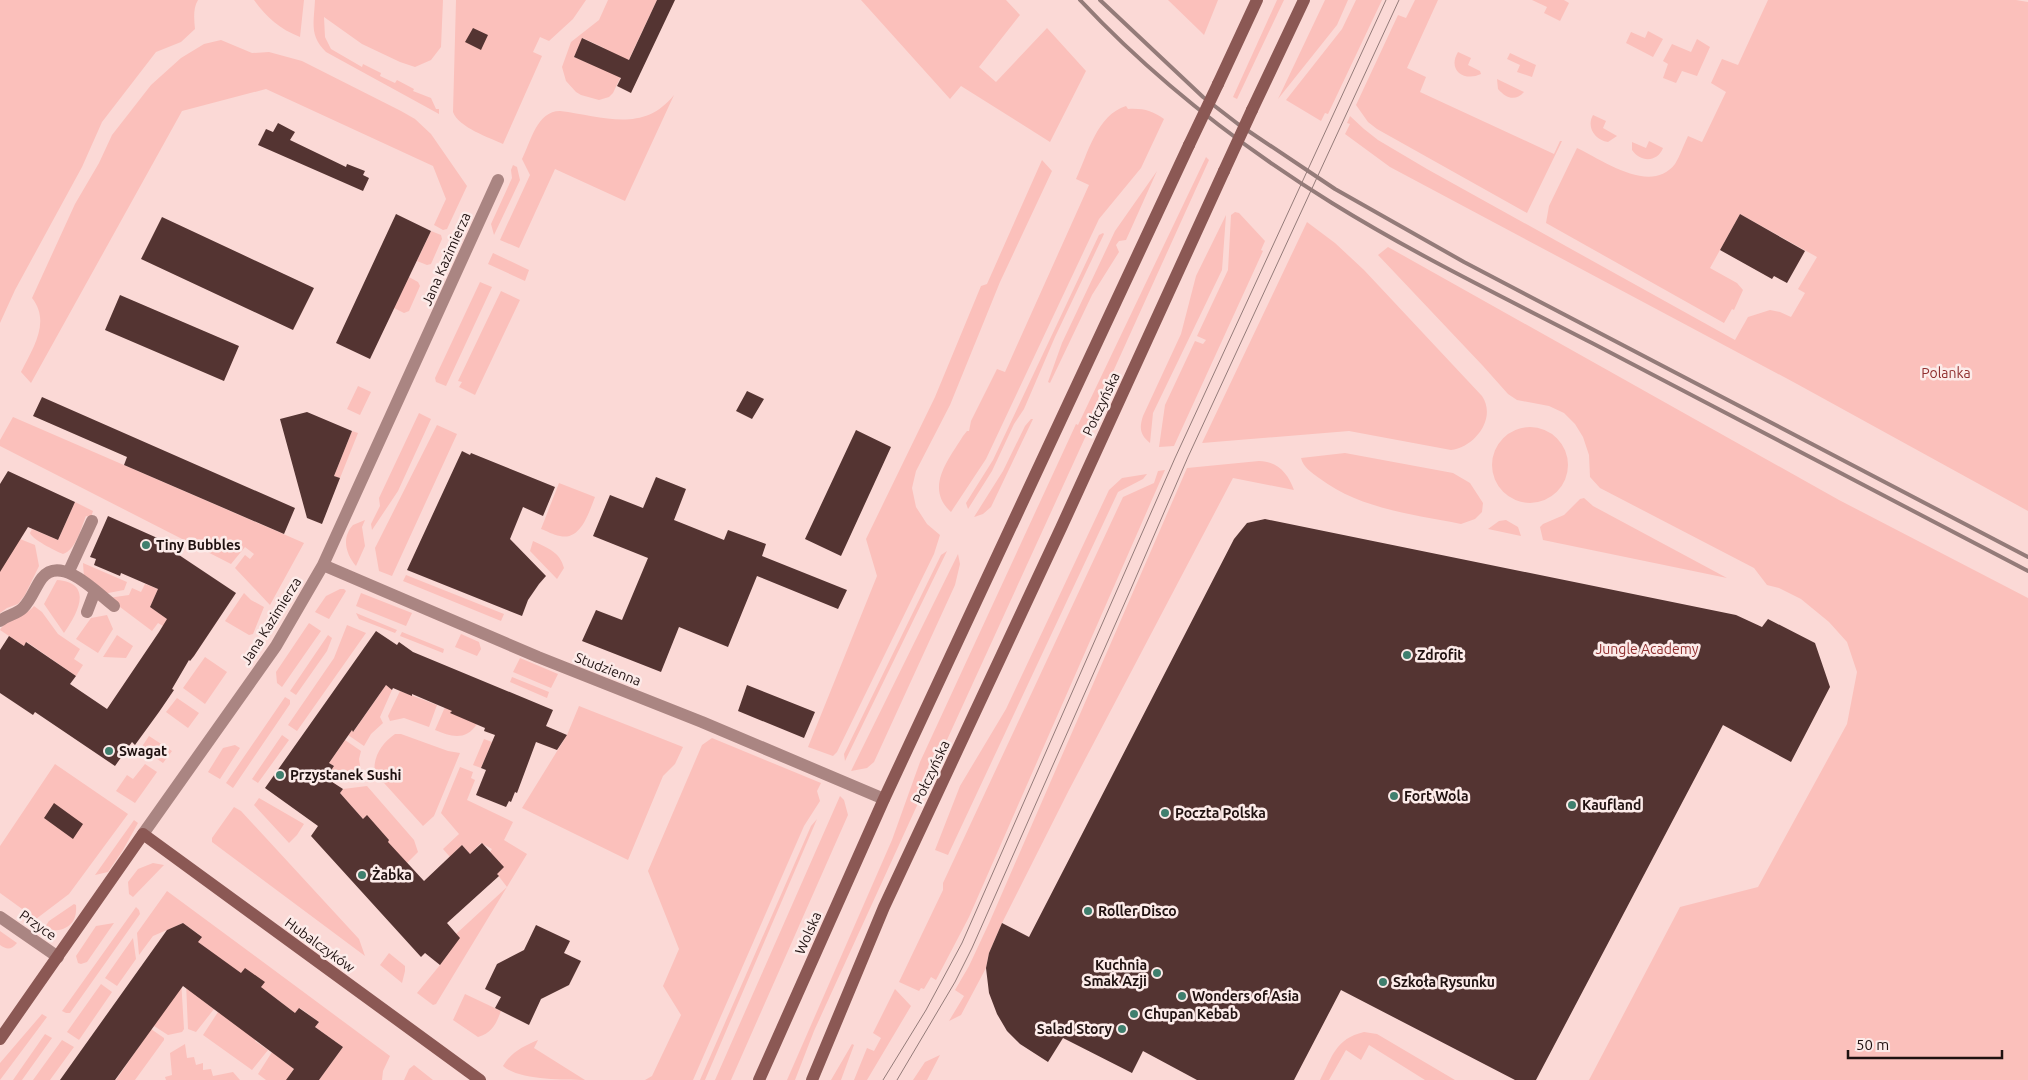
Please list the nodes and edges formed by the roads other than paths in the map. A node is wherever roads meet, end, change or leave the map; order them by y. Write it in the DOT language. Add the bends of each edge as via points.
graph roads {
  1 [pos="1256,0"];
  2 [pos="1304,0"];
  3 [pos="498,180"];
  4 [pos="92,521"];
  5 [pos="322,565"];
  6 [pos="69,571"];
  7 [pos="95,592"];
  8 [pos="114,606"];
  9 [pos="87,612"];
  10 [pos="0,621"];
  11 [pos="884,799"];
  12 [pos="143,834"];
  13 [pos="0,917"];
  14 [pos="58,957"];
  15 [pos="0,1039"];
  16 [pos="480,1080"];
  17 [pos="759,1080"];
  18 [pos="812,1080"];
  1 -- 11 [label="main road, bridge"];
  2 -- 18 [label="main road, Połczyńska, bridge" via="884,907"];
  3 -- 5 [label="street, Jana Kazimierza"];
  4 -- 6 [label="street"];
  5 -- 11 [label="street, Studzienna"];
  5 -- 12 [label="street, Jana Kazimierza" via="276,646"];
  6 -- 7 [label="street"];
  6 -- 10 [label="street" via="56,569 46,573 23,609"];
  7 -- 8 [label="street"];
  7 -- 9 [label="street"];
  11 -- 17 [label="main road, Wolska"];
  12 -- 14 [label="main road, Jana Kazimierza"];
  12 -- 16 [label="main road, Hubalczyków"];
  13 -- 14 [label="street, Przyce"];
  14 -- 15 [label="main road, Jana Kazimierza"];
}
